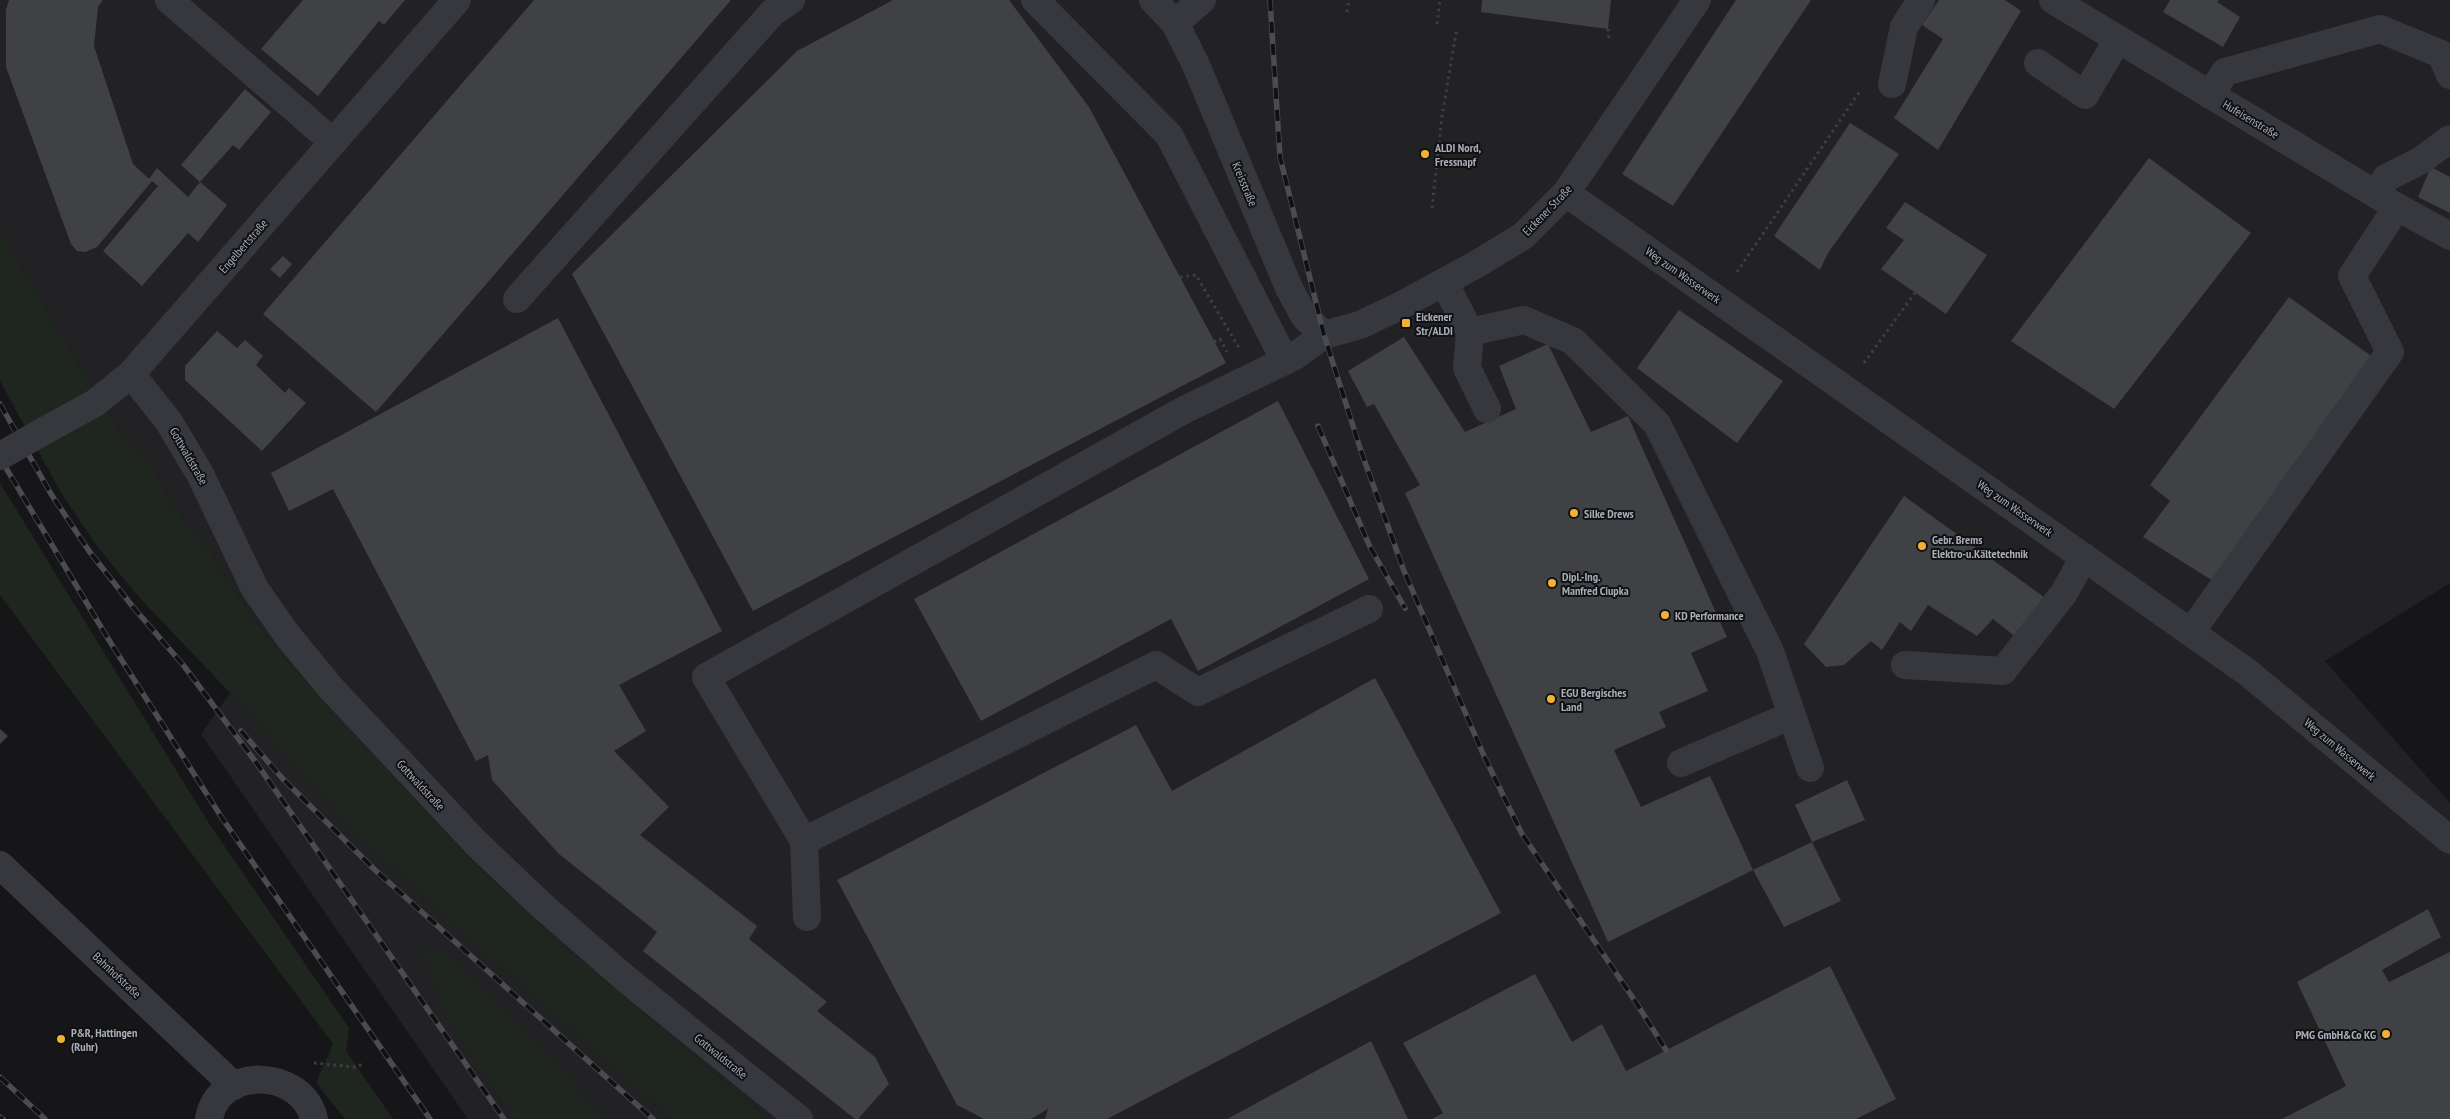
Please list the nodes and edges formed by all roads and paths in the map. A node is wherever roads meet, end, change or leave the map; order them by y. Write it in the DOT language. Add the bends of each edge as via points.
graph roads {
  1 [pos="170,0"];
  2 [pos="457,0"];
  3 [pos="791,0"];
  4 [pos="1036,0"];
  5 [pos="1153,0"];
  6 [pos="1202,0"];
  7 [pos="1349,0"];
  8 [pos="1440,0"];
  9 [pos="1697,0"];
  10 [pos="1921,0"];
  11 [pos="2054,0"];
  12 [pos="1347,12"];
  13 [pos="1175,23"];
  14 [pos="1437,24"];
  15 [pos="1457,28"];
  16 [pos="1608,30"];
  17 [pos="2118,39"];
  18 [pos="1609,42"];
  19 [pos="2038,63"];
  20 [pos="2450,76"];
  21 [pos="1879,84"];
  22 [pos="2210,95"];
  23 [pos="2450,139"];
  24 [pos="333,142"];
  25 [pos="1566,193"];
  26 [pos="2387,201"];
  27 [pos="1432,208"];
  28 [pos="2450,236"];
  29 [pos="1180,277"];
  30 [pos="1444,282"];
  31 [pos="1915,292"];
  32 [pos="517,299"];
  33 [pos="1718,300"];
  34 [pos="1470,332"];
  35 [pos="1324,335"];
  36 [pos="1220,339"];
  37 [pos="1214,342"];
  38 [pos="1290,358"];
  39 [pos="131,374"];
  40 [pos="1254,375"];
  41 [pos="1845,388"];
  42 [pos="1487,409"];
  43 [pos="0,456"];
  44 [pos="2084,557"];
  45 [pos="1369,609"];
  46 [pos="2191,632"];
  47 [pos="1906,665"];
  48 [pos="1792,715"];
  49 [pos="1682,763"];
  50 [pos="1810,768"];
  51 [pos="2450,840"];
  52 [pos="804,841"];
  53 [pos="0,865"];
  54 [pos="807,917"];
  55 [pos="234,1086"];
  56 [pos="209,1119"];
  57 [pos="314,1119"];
  58 [pos="799,1119"];
  1 -- 24 [label="street"];
  2 -- 24 [label="street, Engelbertstraße"];
  3 -- 32 [label="street" via="773,12"];
  4 -- 38 [label="street" via="1169,135"];
  5 -- 13 [label="street, Kreisstraße"];
  6 -- 13 [label="street"];
  7 -- 12 [label="path"];
  8 -- 14 [label="path"];
  9 -- 25 [label="street, Eickener Straße"];
  10 -- 21 [label="street" via="1904,27"];
  11 -- 17 [label="street, Hufeisenstraße"];
  13 -- 35 [label="street, Kreisstraße" via="1196,65 1288,288 1304,316"];
  15 -- 27 [label="path" via="1442,116"];
  16 -- 18 [label="path"];
  17 -- 19 [label="street" via="2084,95"];
  17 -- 22 [label="street, Hufeisenstraße"];
  20 -- 22 [label="street" via="2441,54 2380,29 2225,72"];
  21 -- 33 [label="path"];
  22 -- 26 [label="street, Hufeisenstraße"];
  23 -- 26 [label="street" via="2420,161 2386,178"];
  24 -- 39 [label="street, Engelbertstraße"];
  25 -- 30 [label="street, Eickener Straße" via="1523,236"];
  25 -- 33 [label="street, Weg zum Wasserwerk"];
  26 -- 28 [label="street, Hufeisenstraße"];
  26 -- 46 [label="street" via="2352,276 2390,352"];
  29 -- 40 [label="path" via="1196,275"];
  30 -- 34 [label="street"];
  30 -- 35 [label="street, Eickener Straße" via="1360,325"];
  31 -- 41 [label="path"];
  33 -- 41 [label="street, Weg zum Wasserwerk"];
  34 -- 42 [label="street" via="1467,368"];
  34 -- 48 [label="street" via="1524,320 1573,341 1657,424 1770,651"];
  35 -- 38 [label="street"];
  36 -- 37 [label="path"];
  38 -- 40 [label="street"];
  39 -- 43 [label="street, Engelbertstraße, bridge" via="95,403"];
  39 -- 58 [label="street, Gottwaldstraße" via="169,422 200,474 255,588 288,636 329,686 475,842 539,903 626,979"];
  40 -- 52 [label="street" via="1184,410 706,678"];
  41 -- 44 [label="street, Weg zum Wasserwerk"];
  44 -- 46 [label="street, Weg zum Wasserwerk"];
  44 -- 47 [label="street" via="2064,593 2003,672"];
  45 -- 52 [label="street" via="1198,692 1156,666"];
  46 -- 51 [label="street, Weg zum Wasserwerk" via="2247,672"];
  48 -- 49 [label="street"];
  48 -- 50 [label="street"];
  52 -- 54 [label="street"];
  53 -- 55 [label="street, Bahnhofstraße"];
  55 -- 56 [label="street" via="220,1097"];
  55 -- 57 [label="street" via="249,1080 281,1082 296,1090 312,1111"];
}
